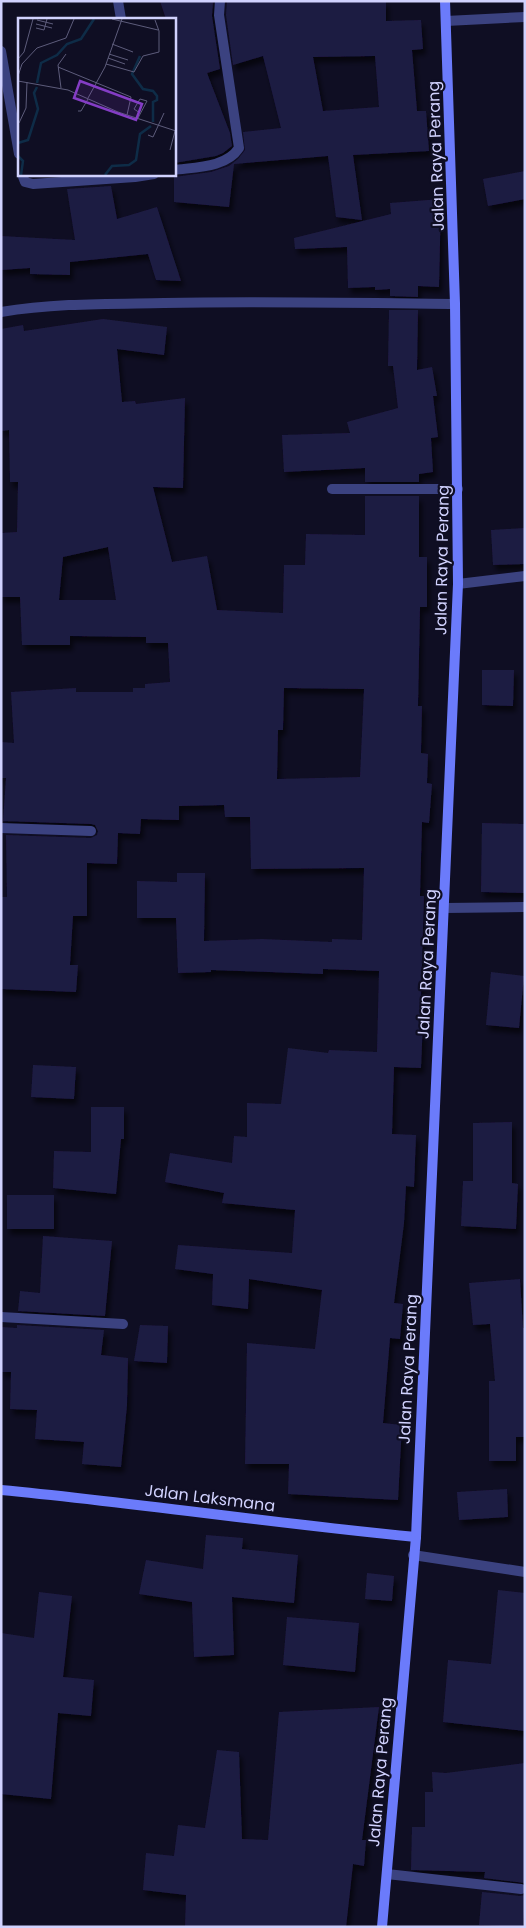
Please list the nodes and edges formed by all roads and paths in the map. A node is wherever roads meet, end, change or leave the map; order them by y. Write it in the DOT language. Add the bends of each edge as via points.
graph roads {
  1 [pos="118,1"];
  2 [pos="220,1"];
  3 [pos="445,1"];
  4 [pos="525,17"];
  5 [pos="121,18"];
  6 [pos="446,21"];
  7 [pos="1,51"];
  8 [pos="5,100"];
  9 [pos="18,150"];
  10 [pos="175,170"];
  11 [pos="22,175"];
  12 [pos="135,175"];
  13 [pos="455,304"];
  14 [pos="1,312"];
  15 [pos="332,489"];
  16 [pos="458,489"];
  17 [pos="525,576"];
  18 [pos="458,584"];
  19 [pos="1,828"];
  20 [pos="91,831"];
  21 [pos="525,906"];
  22 [pos="445,908"];
  23 [pos="1,1316"];
  24 [pos="123,1324"];
  25 [pos="1,1490"];
  26 [pos="416,1537"];
  27 [pos="413,1555"];
  28 [pos="525,1572"];
  29 [pos="387,1874"];
  30 [pos="521,1888"];
  31 [pos="382,1927"];
  1 -- 5 [label="street"];
  2 -- 10 [label="street" via="219,15 239,148 233,157 220,162"];
  3 -- 6 [label="main road, Jalan Raya Perang"];
  4 -- 6 [label="street"];
  6 -- 13 [label="main road, Jalan Raya Perang"];
  7 -- 8 [label="street"];
  8 -- 9 [label="street"];
  11 -- 12 [label="street" via="25,182 33,184"];
  13 -- 14 [label="street" via="222,302 35,307"];
  13 -- 16 [label="main road, Jalan Raya Perang"];
  15 -- 16 [label="street"];
  16 -- 18 [label="main road, Jalan Raya Perang"];
  17 -- 18 [label="street"];
  18 -- 22 [label="main road, Jalan Raya Perang"];
  19 -- 20 [label="street"];
  21 -- 22 [label="street"];
  22 -- 26 [label="main road, Jalan Raya Perang"];
  23 -- 24 [label="street"];
  25 -- 26 [label="main road, Jalan Laksmana"];
  26 -- 27 [label="main road, Jalan Raya Perang"];
  27 -- 28 [label="street"];
  27 -- 29 [label="main road, Jalan Raya Perang"];
  29 -- 30 [label="street"];
  29 -- 31 [label="main road, Jalan Raya Perang"];
}
